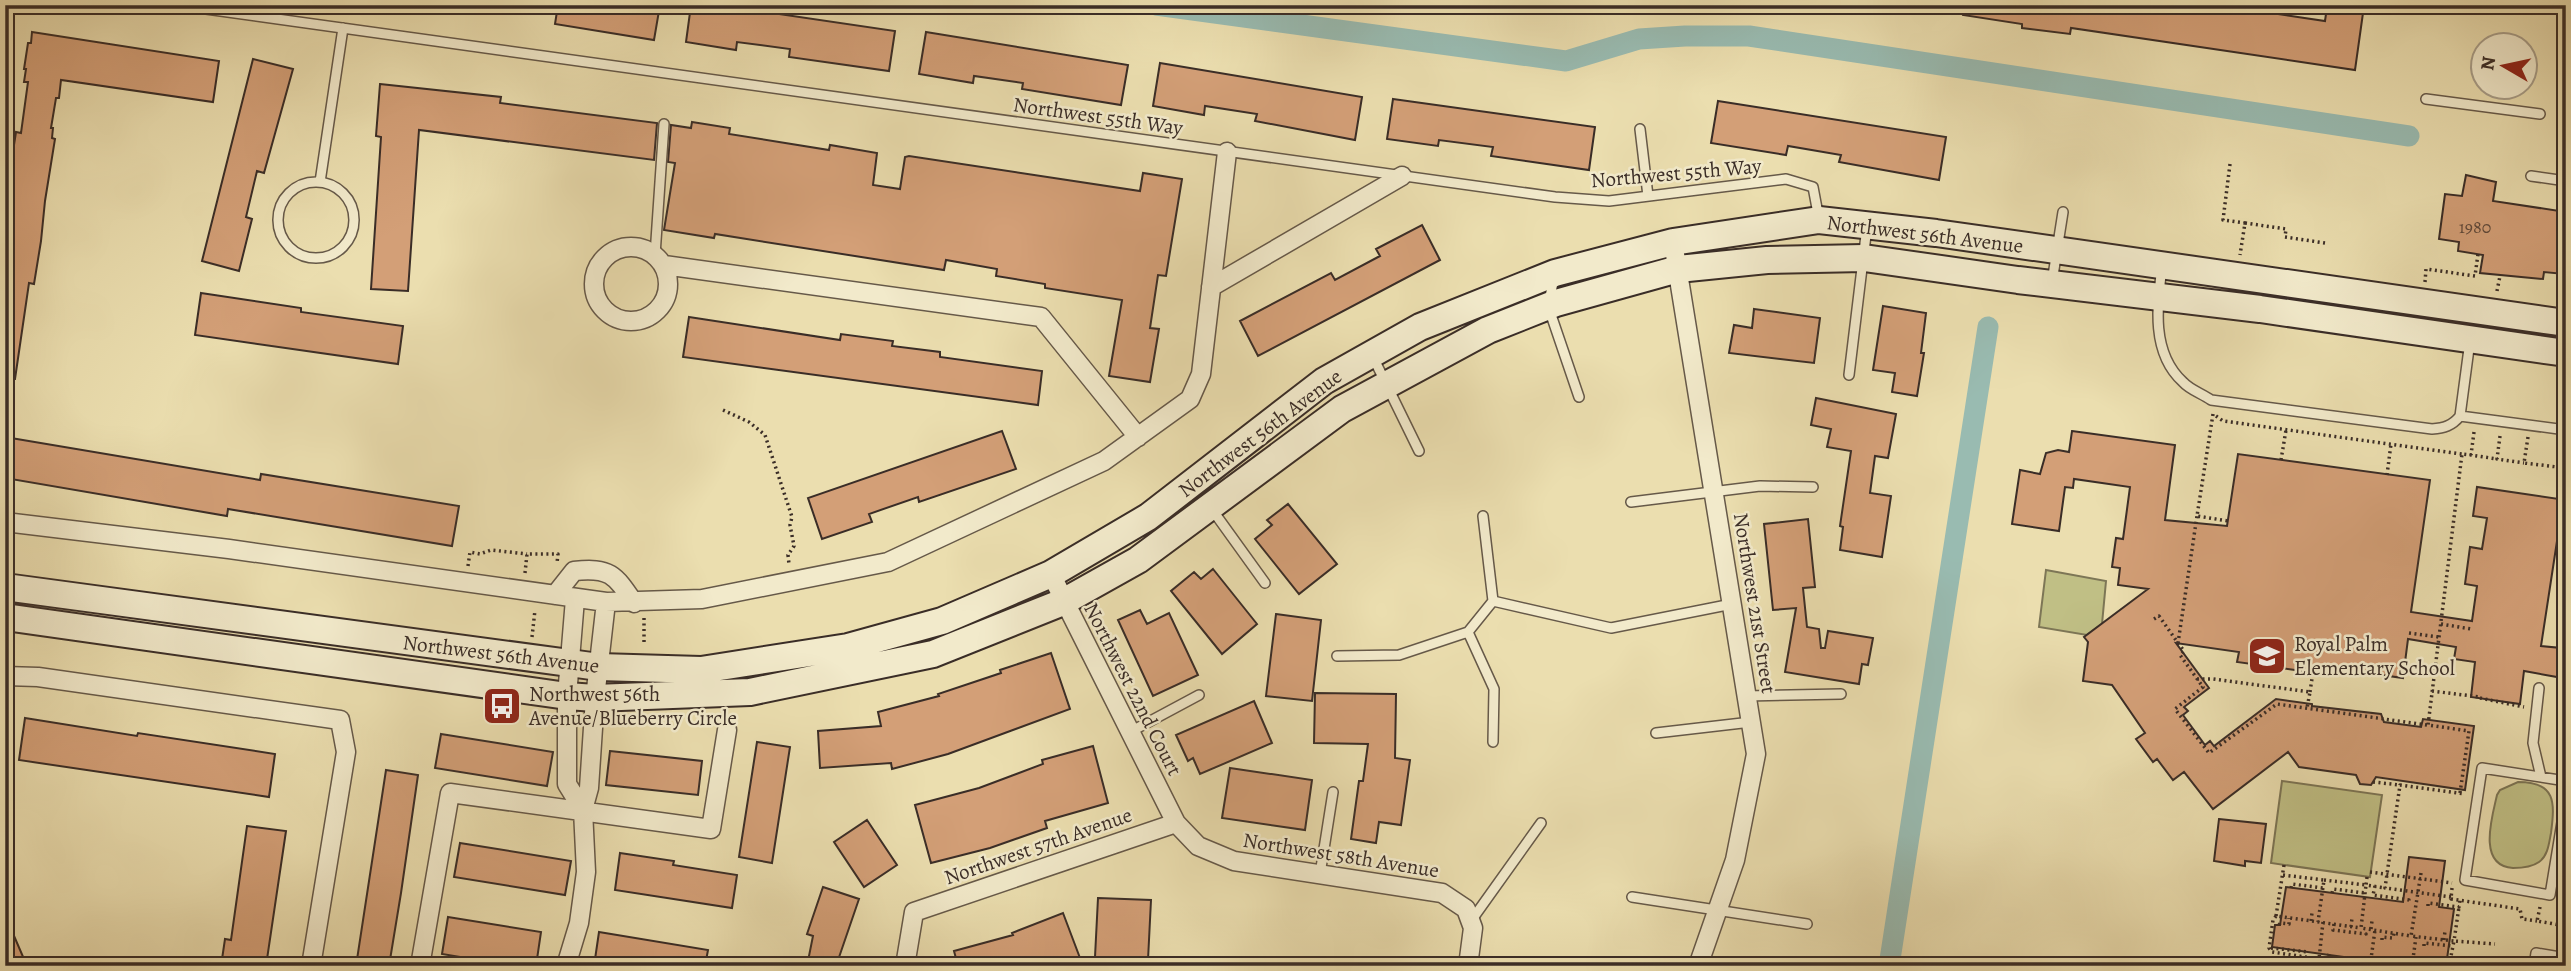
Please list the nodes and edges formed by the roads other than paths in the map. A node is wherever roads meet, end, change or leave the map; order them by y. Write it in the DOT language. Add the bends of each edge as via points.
graph roads {
  1 [pos="177,5"];
  2 [pos="343,29"];
  3 [pos="2426,99"];
  4 [pos="2540,114"];
  5 [pos="664,124"];
  6 [pos="1640,128"];
  7 [pos="1227,152"];
  8 [pos="1402,176"];
  9 [pos="2531,176"];
  10 [pos="2566,181"];
  11 [pos="320,182"];
  12 [pos="1648,197"];
  13 [pos="2063,212"];
  14 [pos="1819,220"];
  15 [pos="1867,226"];
  16 [pos="1673,242"];
  17 [pos="2057,251"];
  18 [pos="1864,258"];
  19 [pos="659,260"];
  20 [pos="2162,265"];
  21 [pos="1678,269"];
  22 [pos="1555,273"];
  23 [pos="2052,284"];
  24 [pos="1211,286"];
  25 [pos="2158,297"];
  26 [pos="1548,306"];
  27 [pos="2566,323"];
  28 [pos="2471,339"];
  29 [pos="2565,349"];
  30 [pos="1372,354"];
  31 [pos="1849,375"];
  32 [pos="1386,385"];
  33 [pos="1579,397"];
  34 [pos="2460,416"];
  35 [pos="2566,430"];
  36 [pos="1138,437"];
  37 [pos="1419,451"];
  38 [pos="1813,487"];
  39 [pos="1714,491"];
  40 [pos="1630,502"];
  41 [pos="1210,507"];
  42 [pos="1483,516"];
  43 [pos="5,522"];
  44 [pos="1051,574"];
  45 [pos="1265,583"];
  46 [pos="5,587"];
  47 [pos="555,595"];
  48 [pos="575,599"];
  49 [pos="1493,601"];
  50 [pos="1063,602"];
  51 [pos="606,603"];
  52 [pos="634,603"];
  53 [pos="1732,604"];
  54 [pos="5,617"];
  55 [pos="1468,632"];
  56 [pos="1337,656"];
  57 [pos="568,664"];
  58 [pos="599,667"];
  59 [pos="5,676"];
  60 [pos="2539,688"];
  61 [pos="1841,694"];
  62 [pos="1199,695"];
  63 [pos="567,696"];
  64 [pos="1746,696"];
  65 [pos="595,698"];
  66 [pos="1751,722"];
  67 [pos="727,730"];
  68 [pos="1129,733"];
  69 [pos="1656,733"];
  70 [pos="1493,742"];
  71 [pos="2541,777"];
  72 [pos="2566,781"];
  73 [pos="1333,792"];
  74 [pos="2566,798"];
  75 [pos="583,810"];
  76 [pos="1175,823"];
  77 [pos="1541,823"];
  78 [pos="1320,874"];
  79 [pos="1632,897"];
  80 [pos="1718,910"];
  81 [pos="1468,915"];
  82 [pos="1807,924"];
  83 [pos="2566,958"];
  84 [pos="311,966"];
  85 [pos="420,966"];
  86 [pos="566,966"];
  87 [pos="905,966"];
  88 [pos="1468,966"];
  89 [pos="1698,966"];
  90 [pos="2534,966"];
  1 -- 2 [label="lane, Northwest 55th Way"];
  2 -- 7 [label="lane, Northwest 55th Way"];
  2 -- 11 [label="lane"];
  3 -- 4 [label="lane"];
  5 -- 19 [label="lane"];
  6 -- 12 [label="lane"];
  7 -- 8 [label="lane, Northwest 55th Way"];
  7 -- 24 [label="street"];
  8 -- 12 [label="lane, Northwest 55th Way" via="1555,198 1609,201"];
  8 -- 24 [label="street"];
  9 -- 10 [label="lane"];
  11 -- 11 [label="lane" via="297,187 281,205 278,217 279,229 291,249 313,258 338,251 353,230 351,204 333,186"];
  12 -- 14 [label="lane, Northwest 55th Way" via="1786,179 1814,187"];
  13 -- 17 [label="lane"];
  14 -- 15 [label="street, Northwest 56th Avenue"];
  14 -- 16 [label="street, Northwest 56th Avenue"];
  15 -- 17 [label="street, Northwest 56th Avenue"];
  15 -- 18 [label="lane"];
  16 -- 21 [label="street, Northwest 21st Street"];
  16 -- 22 [label="street, Northwest 56th Avenue"];
  17 -- 20 [label="street, Northwest 56th Avenue"];
  17 -- 23 [label="lane"];
  18 -- 21 [label="street, Northwest 56th Avenue" via="1767,260"];
  18 -- 23 [label="street, Northwest 56th Avenue"];
  18 -- 31 [label="lane"];
  19 -- 19 [label="street" via="644,248 631,246 607,255 594,277 594,290 607,313 631,321 655,313 668,291 668,278"];
  19 -- 36 [label="street" via="1041,317"];
  20 -- 25 [label="lane"];
  20 -- 27 [label="street, Northwest 56th Avenue"];
  21 -- 26 [label="street, Northwest 56th Avenue"];
  21 -- 39 [label="street, Northwest 21st Street"];
  22 -- 26 [label="lane"];
  22 -- 30 [label="street, Northwest 56th Avenue" via="1420,327"];
  23 -- 25 [label="street, Northwest 56th Avenue"];
  24 -- 36 [label="street" via="1201,374 1190,399"];
  25 -- 28 [label="street, Northwest 56th Avenue"];
  25 -- 34 [label="lane" via="2158,334 2167,360 2183,383 2211,400 2432,429 2445,428"];
  26 -- 32 [label="street, Northwest 56th Avenue" via="1488,330"];
  26 -- 33 [label="lane"];
  28 -- 29 [label="street, Northwest 56th Avenue"];
  28 -- 34 [label="lane"];
  30 -- 32 [label="lane"];
  30 -- 44 [label="street, Northwest 56th Avenue" via="1324,381 1148,517"];
  32 -- 37 [label="lane"];
  32 -- 41 [label="street, Northwest 56th Avenue" via="1342,409"];
  34 -- 35 [label="lane"];
  36 -- 52 [label="street" via="1104,461 888,562 702,599"];
  38 -- 39 [label="lane"];
  39 -- 40 [label="lane"];
  39 -- 53 [label="street, Northwest 21st Street"];
  41 -- 45 [label="lane"];
  41 -- 50 [label="street, Northwest 56th Avenue" via="1138,560"];
  42 -- 49 [label="lane"];
  43 -- 47 [label="street"];
  44 -- 50 [label="street, Northwest 22nd Court"];
  44 -- 58 [label="street, Northwest 56th Avenue" via="942,621 848,647 701,670"];
  46 -- 57 [label="street, Northwest 56th Avenue"];
  47 -- 48 [label="street"];
  47 -- 52 [label="street" via="574,571 596,568 616,576"];
  48 -- 51 [label="street"];
  48 -- 57 [label="street"];
  49 -- 53 [label="lane" via="1611,628"];
  49 -- 55 [label="lane"];
  50 -- 65 [label="street, Northwest 56th Avenue" via="933,654 750,692"];
  50 -- 68 [label="street, Northwest 22nd Court"];
  51 -- 52 [label="street"];
  51 -- 58 [label="street"];
  53 -- 64 [label="street, Northwest 21st Street"];
  54 -- 63 [label="street, Northwest 56th Avenue"];
  55 -- 56 [label="lane" via="1399,655"];
  55 -- 70 [label="lane" via="1494,689"];
  57 -- 58 [label="street, Northwest 56th Avenue"];
  57 -- 63 [label="street"];
  58 -- 65 [label="street"];
  59 -- 84 [label="street" via="340,720 346,752"];
  60 -- 71 [label="lane" via="2533,743"];
  61 -- 64 [label="lane"];
  62 -- 68 [label="lane"];
  63 -- 65 [label="street, Northwest 56th Avenue"];
  63 -- 75 [label="street" via="566,784"];
  64 -- 66 [label="street, Northwest 21st Street"];
  65 -- 75 [label="street" via="589,788"];
  66 -- 69 [label="lane"];
  66 -- 80 [label="street, Northwest 21st Street" via="1756,754 1735,860"];
  67 -- 75 [label="street" via="710,829"];
  68 -- 76 [label="street, Northwest 22nd Court"];
  71 -- 72 [label="lane"];
  71 -- 74 [label="lane" via="2482,768 2465,880 2546,894"];
  73 -- 78 [label="lane"];
  75 -- 85 [label="street" via="450,793"];
  75 -- 86 [label="street" via="586,872 579,923"];
  76 -- 78 [label="street, Northwest 58th Avenue" via="1198,846 1234,861"];
  76 -- 87 [label="street, Northwest 57th Avenue" via="914,912"];
  77 -- 81 [label="lane"];
  78 -- 81 [label="street, Northwest 58th Avenue" via="1442,892"];
  79 -- 80 [label="lane"];
  80 -- 82 [label="lane"];
  80 -- 89 [label="street, Northwest 21st Street"];
  81 -- 88 [label="street" via="1473,928"];
  83 -- 90 [label="lane" via="2536,953"];
}
